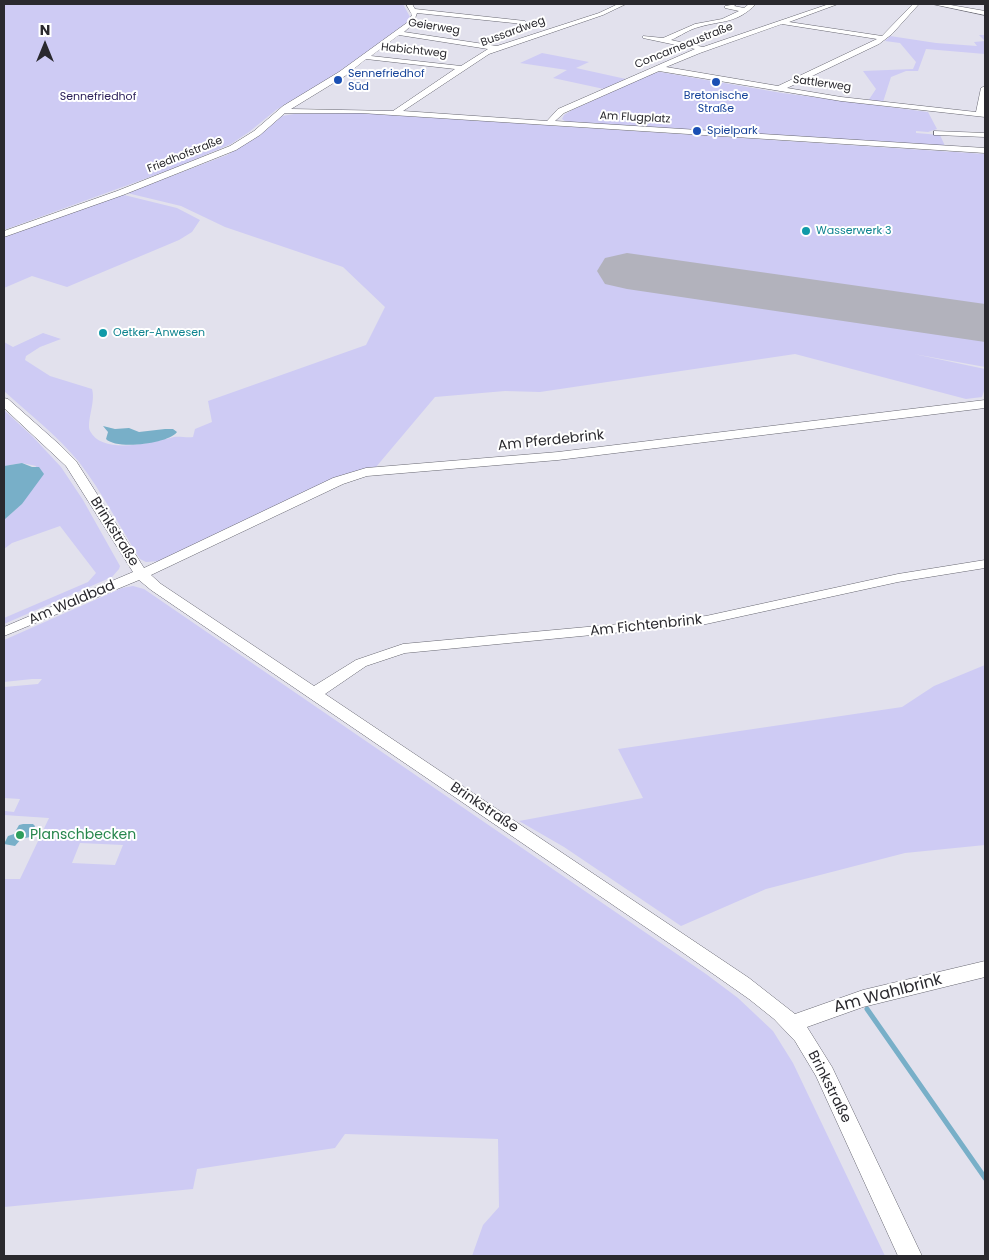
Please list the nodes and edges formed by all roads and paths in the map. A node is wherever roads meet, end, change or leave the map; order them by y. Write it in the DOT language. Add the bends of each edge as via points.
graph roads {
  1 [pos="409,4"];
  2 [pos="600,4"];
  3 [pos="734,4"];
  4 [pos="753,4"];
  5 [pos="835,4"];
  6 [pos="916,4"];
  7 [pos="935,4"];
  8 [pos="620,5"];
  9 [pos="745,10"];
  10 [pos="413,11"];
  11 [pos="985,13"];
  12 [pos="523,22"];
  13 [pos="781,22"];
  14 [pos="398,33"];
  15 [pos="645,37"];
  16 [pos="883,38"];
  17 [pos="663,41"];
  18 [pos="497,48"];
  19 [pos="705,48"];
  20 [pos="364,57"];
  21 [pos="462,68"];
  22 [pos="657,68"];
  23 [pos="985,88"];
  24 [pos="778,90"];
  25 [pos="282,111"];
  26 [pos="395,114"];
  27 [pos="982,115"];
  28 [pos="549,124"];
  29 [pos="937,133"];
  30 [pos="985,135"];
  31 [pos="985,152"];
  32 [pos="4,234"];
  33 [pos="4,402"];
  34 [pos="985,404"];
  35 [pos="985,564"];
  36 [pos="141,574"];
  37 [pos="4,632"];
  38 [pos="313,694"];
  39 [pos="985,969"];
  40 [pos="792,1024"];
  41 [pos="910,1256"];
  1 -- 10 [label="street"];
  2 -- 8 [label="street"];
  3 -- 9 [label="street" via="728,6"];
  4 -- 9 [label="street"];
  5 -- 13 [label="street, Concarneaustraße"];
  6 -- 16 [label="street"];
  7 -- 11 [label="street"];
  8 -- 18 [label="street, Bussardweg"];
  9 -- 17 [label="street" via="724,21 697,25"];
  10 -- 12 [label="street"];
  10 -- 14 [label="street, Friedhofstraße" via="414,20"];
  13 -- 16 [label="street"];
  13 -- 19 [label="street, Concarneaustraße"];
  14 -- 18 [label="street, Geierweg"];
  14 -- 20 [label="street, Friedhofstraße"];
  15 -- 17 [label="street"];
  16 -- 24 [label="street"];
  17 -- 19 [label="street"];
  18 -- 21 [label="street, Bussardweg"];
  19 -- 22 [label="street, Concarneaustraße"];
  20 -- 21 [label="street, Habichtweg"];
  20 -- 25 [label="street, Friedhofstraße" via="334,80"];
  21 -- 26 [label="street, Bussardweg"];
  22 -- 24 [label="street, Sattlerweg"];
  22 -- 28 [label="street, Concarneaustraße" via="561,112"];
  23 -- 27 [label="street"];
  24 -- 27 [label="street, Sattlerweg"];
  25 -- 26 [label="street, Am Flugplatz"];
  25 -- 32 [label="street, Friedhofstraße" via="257,133 220,154"];
  26 -- 28 [label="street, Am Flugplatz"];
  28 -- 31 [label="street, Am Flugplatz"];
  29 -- 30 [label="street"];
  33 -- 36 [label="street, Brinkstraße" via="71,464"];
  34 -- 36 [label="street, Am Pferdebrink" via="558,456 366,472 338,481"];
  35 -- 38 [label="street, Am Fichtenbrink" via="898,578 706,620 403,649 361,663"];
  36 -- 37 [label="street, Am Waldbad"];
  36 -- 38 [label="street, Brinkstraße"];
  38 -- 40 [label="street, Brinkstraße" via="689,947"];
  39 -- 40 [label="street, Am Wahlbrink" via="850,1002"];
  40 -- 41 [label="street, Brinkstraße" via="825,1072"];
}
